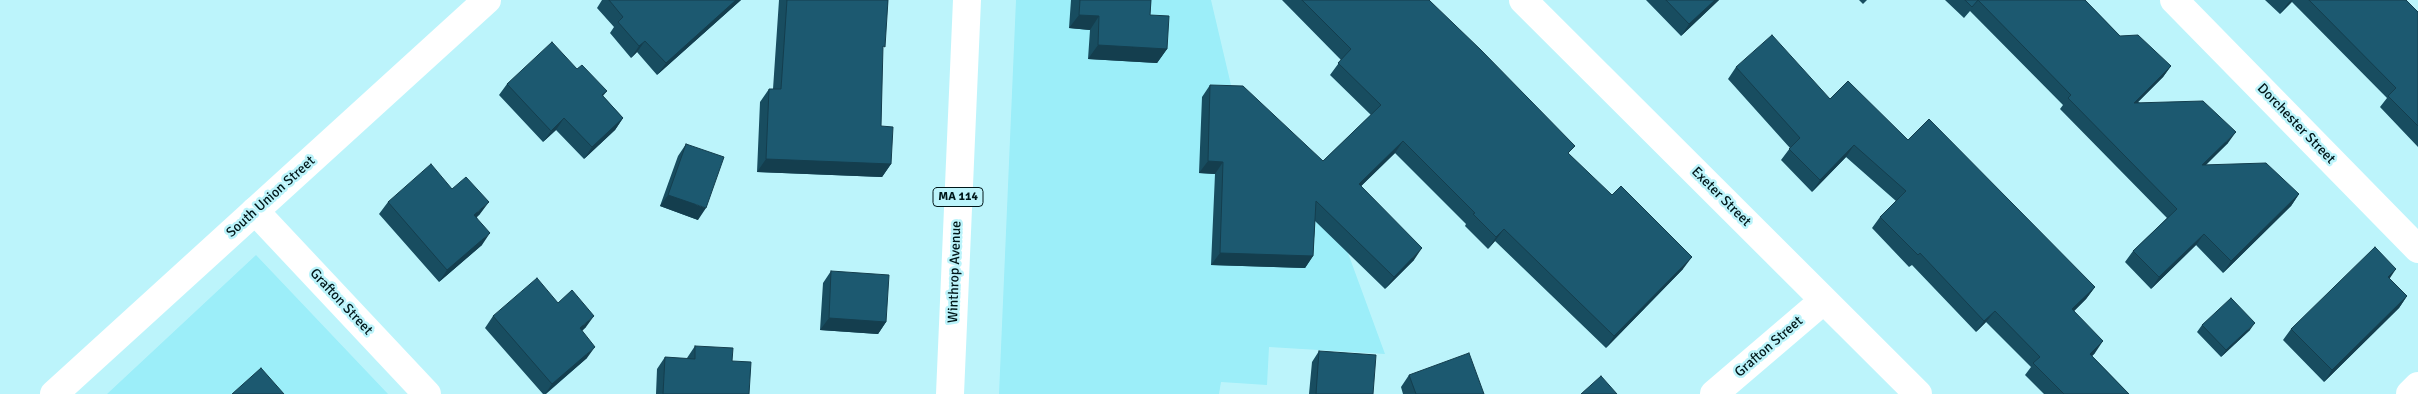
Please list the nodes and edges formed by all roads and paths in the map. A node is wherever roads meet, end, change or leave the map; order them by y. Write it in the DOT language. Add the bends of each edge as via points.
graph roads {
  1 [pos="487,0"];
  2 [pos="967,0"];
  3 [pos="1523,0"];
  4 [pos="2174,0"];
  5 [pos="256,211"];
  6 [pos="2418,249"];
  7 [pos="1824,300"];
  8 [pos="2418,386"];
  9 [pos="54,394"];
  10 [pos="427,394"];
  11 [pos="950,394"];
  12 [pos="1714,394"];
  13 [pos="1918,394"];
  14 [pos="2410,394"];
  1 -- 5 [label="street, South Union Street"];
  2 -- 11 [label="street, Winthrop Avenue / MA 114"];
  3 -- 7 [label="street, Exeter Street"];
  4 -- 6 [label="street, Dorchester Street"];
  5 -- 9 [label="street, South Union Street"];
  5 -- 10 [label="street, Grafton Street"];
  7 -- 12 [label="street, Grafton Street"];
  7 -- 13 [label="street, Exeter Street"];
  8 -- 14 [label="street"];
}
